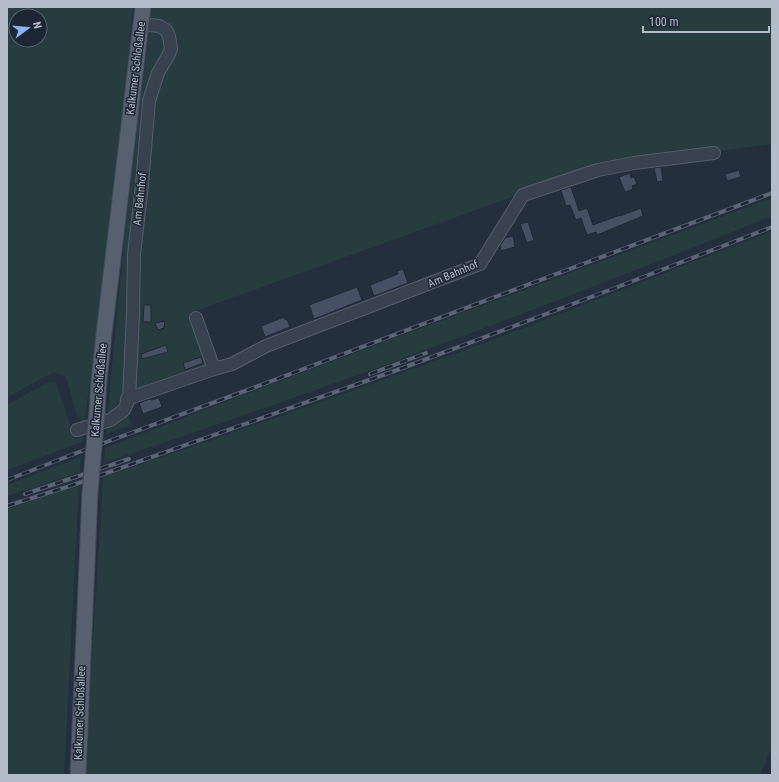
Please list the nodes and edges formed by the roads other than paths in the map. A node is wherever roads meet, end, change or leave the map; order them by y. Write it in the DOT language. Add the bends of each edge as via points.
graph roads {
  1 [pos="143,7"];
  2 [pos="141,24"];
  3 [pos="714,153"];
  4 [pos="196,318"];
  5 [pos="214,369"];
  6 [pos="128,399"];
  7 [pos="77,430"];
  8 [pos="78,775"];
  1 -- 2 [label="main road, Kalkumer Schloßallee"];
  2 -- 6 [label="street, Am Bahnhof" via="159,26 166,30 170,49 148,101 134,254"];
  2 -- 8 [label="main road, Kalkumer Schloßallee, bridge" via="98,380 90,492"];
  3 -- 5 [label="street, Am Bahnhof" via="598,170 523,196 480,264 266,346 232,364"];
  4 -- 5 [label="street"];
  5 -- 6 [label="street, Am Bahnhof"];
  6 -- 7 [label="street" via="124,410 110,420"];
}
